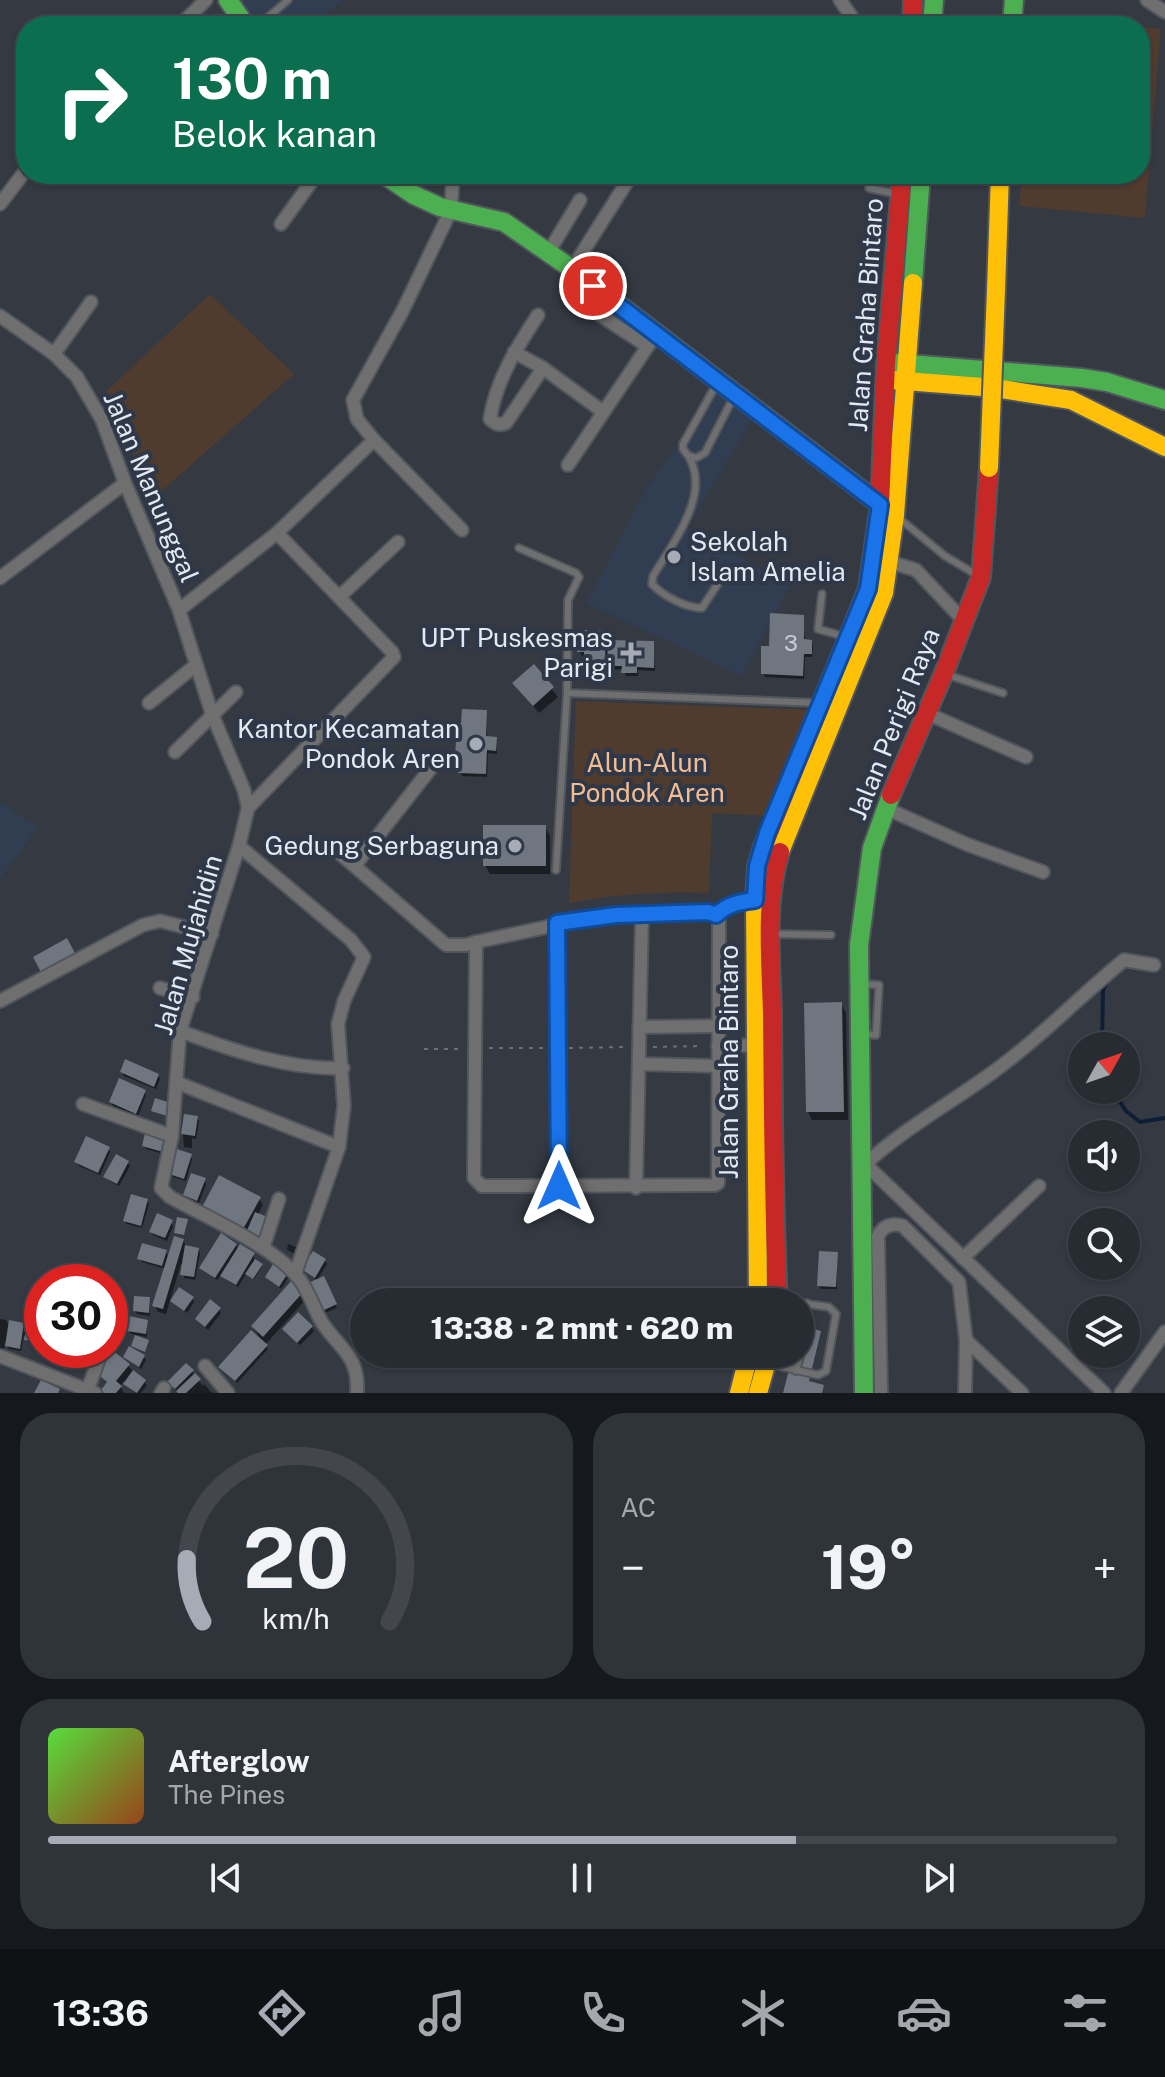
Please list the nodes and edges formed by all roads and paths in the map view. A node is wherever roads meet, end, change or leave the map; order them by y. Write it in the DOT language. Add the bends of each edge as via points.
graph roads {
  1 [pos="206,0"];
  2 [pos="288,0"];
  3 [pos="1147,0"];
  4 [pos="1165,12"];
  5 [pos="189,16"];
  6 [pos="270,16"];
  7 [pos="16,183"];
  8 [pos="310,184"];
  9 [pos="398,184"];
  10 [pos="452,184"];
  11 [pos="626,184"];
  12 [pos="902,184"];
  13 [pos="920,184"];
  14 [pos="1000,184"];
  15 [pos="869,188"];
  16 [pos="901,194"];
  17 [pos="580,200"];
  18 [pos="0,204"];
  19 [pos="451,210"];
  20 [pos="281,224"];
  21 [pos="548,253"];
  22 [pos="572,269"];
  23 [pos="576,299"];
  24 [pos="91,302"];
  25 [pos="538,315"];
  26 [pos="0,316"];
  27 [pos="651,340"];
  28 [pos="514,352"];
  29 [pos="54,354"];
  30 [pos="543,368"];
  31 [pos="886,372"];
  32 [pos="905,372"];
  33 [pos="717,382"];
  34 [pos="734,395"];
  35 [pos="1165,400"];
  36 [pos="602,411"];
  37 [pos="374,440"];
  38 [pos="1165,447"];
  39 [pos="690,456"];
  40 [pos="568,465"];
  41 [pos="125,483"];
  42 [pos="887,510"];
  43 [pos="462,530"];
  44 [pos="277,533"];
  45 [pos="398,542"];
  46 [pos="519,548"];
  47 [pos="882,560"];
  48 [pos="981,577"];
  49 [pos="0,578"];
  50 [pos="719,582"];
  51 [pos="822,594"];
  52 [pos="339,597"];
  53 [pos="179,610"];
  54 [pos="964,621"];
  55 [pos="849,639"];
  56 [pos="196,665"];
  57 [pos="944,673"];
  58 [pos="236,692"];
  59 [pos="567,693"];
  60 [pos="1003,693"];
  61 [pos="149,703"];
  62 [pos="829,708"];
  63 [pos="926,713"];
  64 [pos="212,714"];
  65 [pos="175,752"];
  66 [pos="1026,757"];
  67 [pos="431,768"];
  68 [pos="248,808"];
  69 [pos="885,808"];
  70 [pos="330,845"];
  71 [pos="239,846"];
  72 [pos="355,865"];
  73 [pos="556,870"];
  74 [pos="1043,872"];
  75 [pos="755,900"];
  76 [pos="642,914"];
  77 [pos="716,915"];
  78 [pos="557,923"];
  79 [pos="212,934"];
  80 [pos="771,934"];
  81 [pos="831,935"];
  82 [pos="476,942"];
  83 [pos="1154,965"];
  84 [pos="160,988"];
  85 [pos="193,997"];
  86 [pos="0,1001"];
  87 [pos="719,1026"];
  88 [pos="639,1027"];
  89 [pos="180,1031"];
  90 [pos="763,1044"];
  91 [pos="718,1046"];
  92 [pos="639,1064"];
  93 [pos="718,1066"];
  94 [pos="343,1068"];
  95 [pos="178,1083"];
  96 [pos="83,1104"];
  97 [pos="172,1136"];
  98 [pos="339,1147"];
  99 [pos="863,1164"];
  100 [pos="559,1186"];
  101 [pos="1039,1186"];
  102 [pos="636,1188"];
  103 [pos="279,1199"];
  104 [pos="263,1248"];
  105 [pos="963,1258"];
  106 [pos="295,1274"];
  107 [pos="758,1288"];
  108 [pos="777,1288"];
  109 [pos="814,1305"];
  110 [pos="1165,1332"];
  111 [pos="966,1340"];
  112 [pos="0,1356"];
  113 [pos="205,1366"];
  114 [pos="98,1368"];
  115 [pos="745,1368"];
  116 [pos="765,1368"];
  117 [pos="789,1368"];
  118 [pos="797,1368"];
  119 [pos="796,1371"];
  120 [pos="92,1391"];
  121 [pos="228,1393"];
  122 [pos="357,1393"];
  123 [pos="739,1393"];
  124 [pos="758,1393"];
  125 [pos="864,1393"];
  126 [pos="881,1393"];
  127 [pos="965,1393"];
  128 [pos="1022,1393"];
  129 [pos="1104,1393"];
  130 [pos="1121,1393"];
  1 -- 5 [label="street"];
  2 -- 6 [label="lane"];
  3 -- 4 [label="street"];
  7 -- 18 [label="street"];
  8 -- 20 [label="street"];
  9 -- 19 [label="street"];
  10 -- 19 [label="street"];
  11 -- 22 [label="street"];
  12 -- 16 [label="street, Jalan Graha Bintaro"];
  13 -- 32 [label="street, Jalan Graha Bintaro"];
  14 -- 48 [label="street, Jalan Perigi Raya, bridge"];
  15 -- 16 [label="lane"];
  16 -- 31 [label="street, Jalan Graha Bintaro"];
  17 -- 21 [label="street"];
  19 -- 21 [label="street" via="496,218"];
  19 -- 37 [label="street" via="353,400 357,419"];
  21 -- 22 [label="street"];
  22 -- 27 [label="street"];
  23 -- 27 [label="street"];
  24 -- 29 [label="street"];
  25 -- 28 [label="street"];
  26 -- 29 [label="street, Jalan Manunggal"];
  27 -- 33 [label="street"];
  27 -- 36 [label="street"];
  28 -- 30 [label="street"];
  28 -- 30 [label="street" via="491,412 490,419 497,424 506,423"];
  29 -- 41 [label="street, Jalan Manunggal" via="94,404"];
  30 -- 36 [label="street"];
  31 -- 32 [label="street"];
  31 -- 42 [label="street, Jalan Graha Bintaro"];
  32 -- 35 [label="street" via="1082,378"];
  32 -- 38 [label="street" via="1071,400"];
  32 -- 42 [label="street, Jalan Graha Bintaro"];
  33 -- 34 [label="street"];
  33 -- 39 [label="lane" via="683,444"];
  34 -- 39 [label="lane" via="705,453"];
  34 -- 42 [label="street"];
  36 -- 40 [label="street"];
  37 -- 43 [label="street"];
  37 -- 44 [label="street"];
  39 -- 50 [label="lane" via="696,484 693,505 652,584 696,609 708,602"];
  41 -- 49 [label="street"];
  41 -- 53 [label="street, Jalan Manunggal"];
  42 -- 47 [label="street, Jalan Graha Bintaro"];
  42 -- 48 [label="lane"];
  44 -- 52 [label="street"];
  44 -- 53 [label="street"];
  45 -- 52 [label="street"];
  46 -- 59 [label="lane" via="579,577 568,600"];
  47 -- 54 [label="street" via="916,570"];
  47 -- 55 [label="street, Jalan Graha Bintaro"];
  47 -- 62 [label="street, Jalan Graha Bintaro" via="884,593"];
  48 -- 54 [label="street, Jalan Perigi Raya"];
  51 -- 55 [label="lane" via="818,629"];
  52 -- 68 [label="street" via="394,657"];
  53 -- 56 [label="street, Jalan Manunggal"];
  54 -- 57 [label="street, Jalan Perigi Raya"];
  55 -- 62 [label="street, Jalan Graha Bintaro"];
  56 -- 61 [label="street"];
  56 -- 64 [label="street"];
  57 -- 60 [label="lane"];
  57 -- 63 [label="street, Jalan Perigi Raya"];
  58 -- 64 [label="street"];
  59 -- 62 [label="lane"];
  59 -- 73 [label="lane"];
  62 -- 75 [label="street, Jalan Graha Bintaro" via="767,833 757,866"];
  62 -- 80 [label="street, Jalan Graha Bintaro" via="774,871"];
  63 -- 66 [label="street"];
  63 -- 69 [label="street, Jalan Perigi Raya"];
  64 -- 65 [label="street"];
  64 -- 68 [label="street"];
  67 -- 72 [label="street"];
  68 -- 71 [label="street, Jalan Mujahidin"];
  69 -- 74 [label="street"];
  69 -- 99 [label="street, Jalan Perigi Raya" via="872,848 859,945"];
  70 -- 72 [label="street"];
  71 -- 79 [label="street, Jalan Mujahidin"];
  71 -- 94 [label="street" via="363,953 340,1012"];
  72 -- 82 [label="street" via="446,945"];
  75 -- 77 [label="street" via="737,902"];
  75 -- 90 [label="street, Jalan Graha Bintaro"];
  76 -- 77 [label="street"];
  76 -- 78 [label="street"];
  76 -- 88 [label="street"];
  77 -- 87 [label="street"];
  78 -- 82 [label="street"];
  78 -- 100 [label="street"];
  79 -- 85 [label="street, Jalan Mujahidin"];
  79 -- 86 [label="street" via="160,921 143,925"];
  80 -- 81 [label="lane"];
  80 -- 90 [label="street, Jalan Graha Bintaro"];
  82 -- 100 [label="street" via="474,1178 482,1186"];
  83 -- 99 [label="street" via="1131,959 1119,965 1048,1030"];
  84 -- 85 [label="street"];
  85 -- 89 [label="street, Jalan Mujahidin"];
  87 -- 88 [label="street"];
  87 -- 91 [label="street"];
  88 -- 92 [label="street"];
  89 -- 94 [label="street" via="282,1061"];
  89 -- 95 [label="street, Jalan Mujahidin"];
  90 -- 91 [label="street"];
  90 -- 107 [label="street, Jalan Graha Bintaro"];
  90 -- 108 [label="street, Jalan Graha Bintaro"];
  91 -- 93 [label="street"];
  92 -- 93 [label="street"];
  92 -- 102 [label="street"];
  93 -- 102 [label="street" via="718,1183"];
  94 -- 98 [label="street"];
  95 -- 97 [label="street, Jalan Mujahidin"];
  95 -- 98 [label="street"];
  96 -- 97 [label="street"];
  97 -- 104 [label="street, Jalan Mujahidin" via="162,1191"];
  98 -- 106 [label="street"];
  99 -- 105 [label="street"];
  99 -- 125 [label="street, Jalan Perigi Raya"];
  100 -- 102 [label="street"];
  101 -- 105 [label="street"];
  103 -- 104 [label="street"];
  104 -- 106 [label="street, Jalan Mujahidin"];
  105 -- 129 [label="street"];
  106 -- 122 [label="street, Jalan Mujahidin" via="324,1325 354,1363"];
  109 -- 119 [label="lane" via="836,1314 826,1371"];
  110 -- 130 [label="street"];
  111 -- 126 [label="street" via="956,1277 903,1226 881,1230"];
  111 -- 127 [label="street"];
  111 -- 128 [label="street"];
  112 -- 120 [label="street"];
  113 -- 121 [label="street"];
  114 -- 120 [label="street"];
  115 -- 123 [label="street"];
  116 -- 124 [label="street"];
  117 -- 119 [label="lane"];
  118 -- 119 [label="lane"];
}
